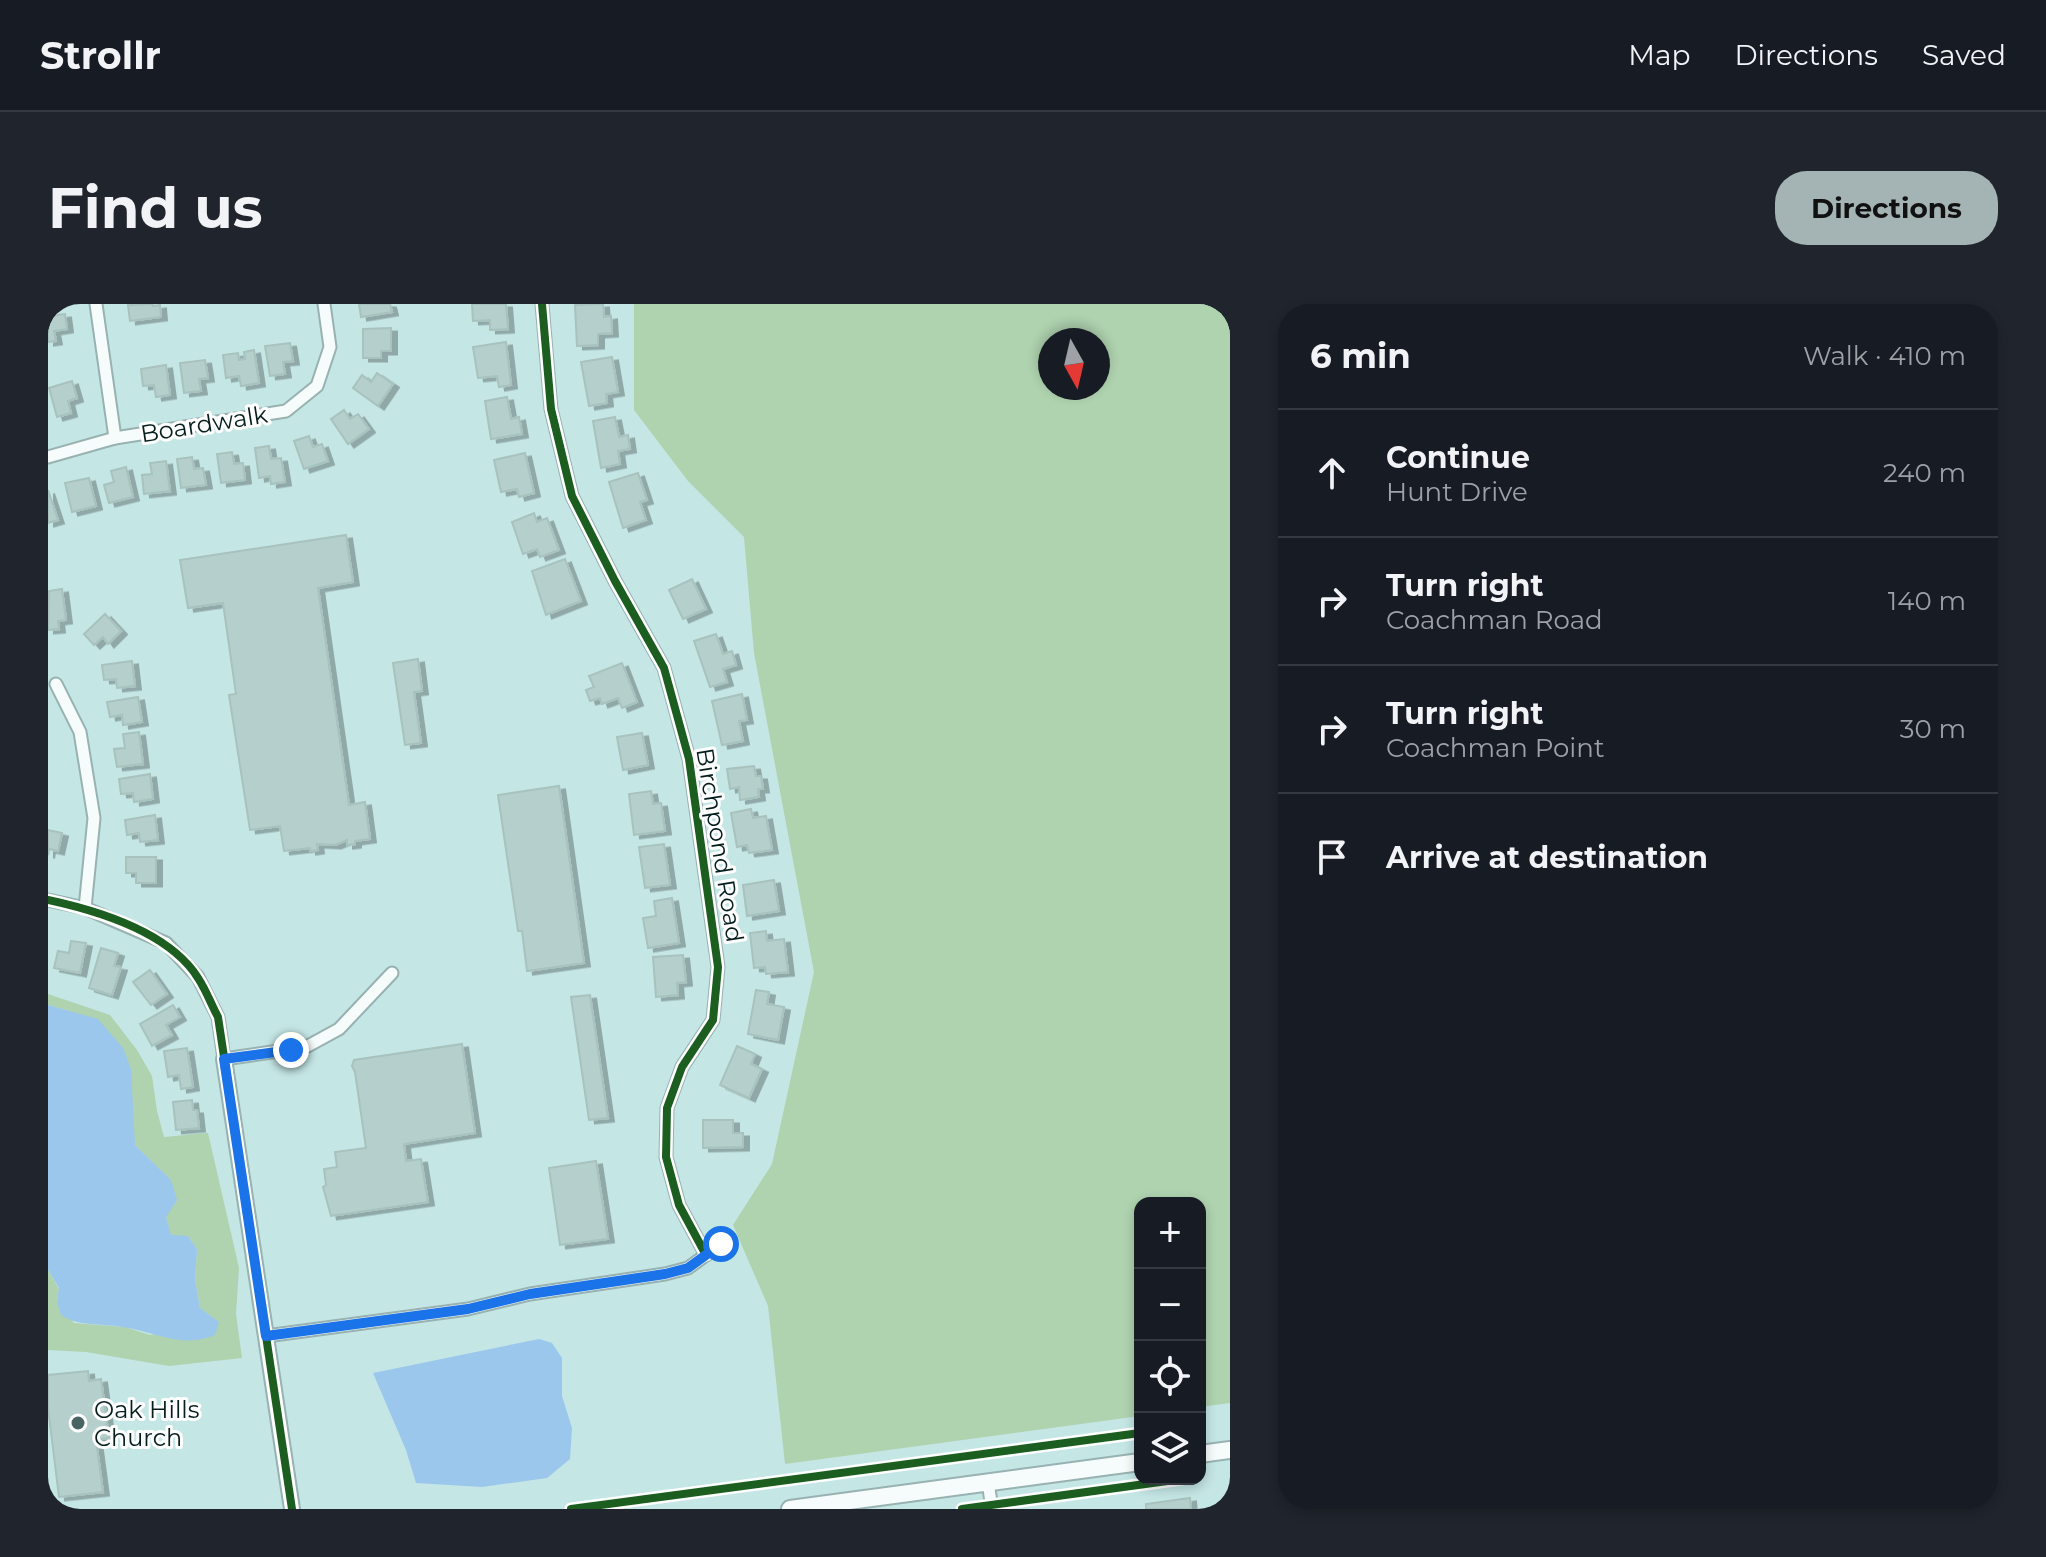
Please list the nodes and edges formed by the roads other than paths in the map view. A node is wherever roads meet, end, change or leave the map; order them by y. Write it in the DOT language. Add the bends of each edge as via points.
graph roads {
  1 [pos="96,304"];
  2 [pos="324,304"];
  3 [pos="542,304"];
  4 [pos="115,438"];
  5 [pos="48,457"];
  6 [pos="56,684"];
  7 [pos="48,900"];
  8 [pos="85,908"];
  9 [pos="392,973"];
  10 [pos="224,1059"];
  11 [pos="721,1244"];
  12 [pos="706,1255"];
  13 [pos="266,1336"];
  14 [pos="1230,1450"];
  15 [pos="1206,1453"];
  16 [pos="1134,1463"];
  17 [pos="988,1482"];
  18 [pos="813,1508"];
  19 [pos="292,1509"];
  20 [pos="790,1509"];
  21 [pos="992,1509"];
  1 -- 4 [label="street"];
  2 -- 4 [label="street, Boardwalk" via="330,347 317,386 286,411"];
  3 -- 12 [label="street, Birchpond Road" via="551,409 572,496 664,668 689,759 718,967 713,1020 682,1067 667,1108 666,1157 679,1205"];
  4 -- 5 [label="street, Boardwalk"];
  6 -- 8 [label="street" via="80,732 94,818"];
  7 -- 8 [label="street"];
  8 -- 10 [label="street" via="166,943 198,977 218,1017"];
  9 -- 10 [label="street" via="339,1029 306,1047"];
  10 -- 13 [label="street"];
  11 -- 12 [label="street"];
  12 -- 13 [label="street" via="688,1268 665,1274 468,1309"];
  13 -- 19 [label="street"];
  14 -- 15 [label="main road"];
  16 -- 17 [label="main road"];
  17 -- 18 [label="main road"];
  17 -- 21 [label="street"];
  18 -- 20 [label="main road"];
}
